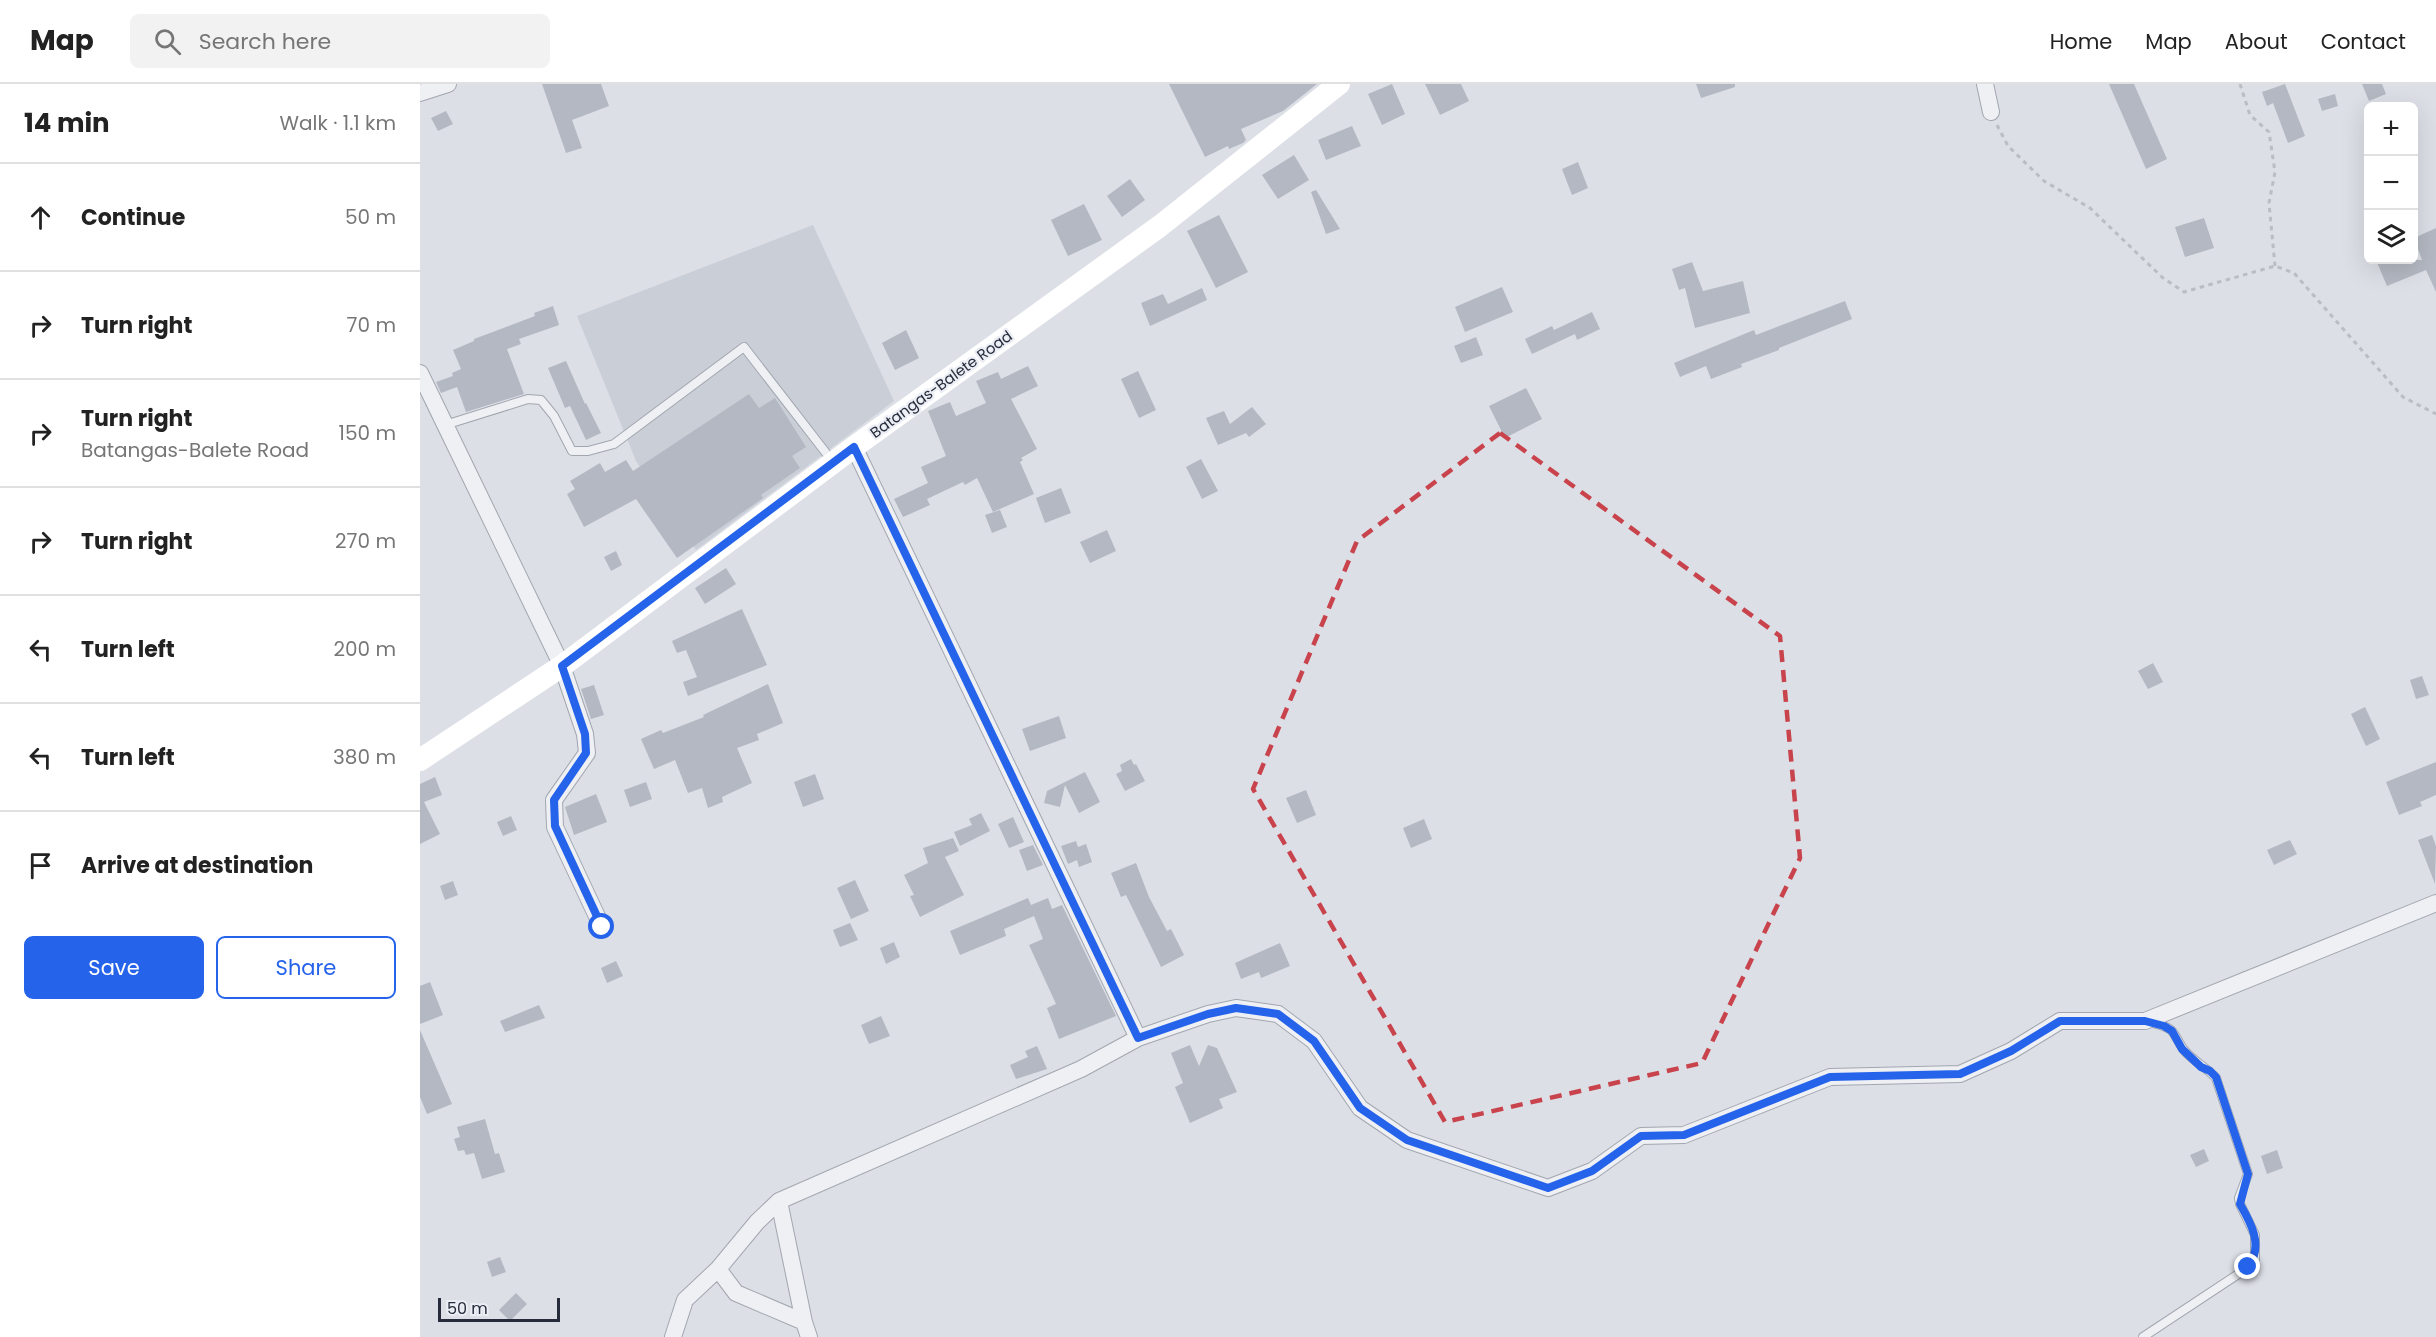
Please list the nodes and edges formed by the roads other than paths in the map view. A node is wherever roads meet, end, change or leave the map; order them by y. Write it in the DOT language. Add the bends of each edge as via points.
graph roads {
  1 [pos="448,84"];
  2 [pos="1339,84"];
  3 [pos="1985,84"];
  4 [pos="420,93"];
  5 [pos="1991,112"];
  6 [pos="420,373"];
  7 [pos="445,425"];
  8 [pos="854,447"];
  9 [pos="834,463"];
  10 [pos="562,666"];
  11 [pos="420,760"];
  12 [pos="2436,903"];
  13 [pos="602,927"];
  14 [pos="2145,1021"];
  15 [pos="1138,1038"];
  16 [pos="779,1201"];
  17 [pos="718,1269"];
  18 [pos="806,1330"];
  19 [pos="673,1337"];
  20 [pos="2143,1337"];
  1 -- 4 [label="street"];
  2 -- 8 [label="main road, Batangas-Balete Road" via="1160,226"];
  3 -- 5 [label="street"];
  6 -- 7 [label="street"];
  7 -- 9 [label="lane" via="528,399 541,400 572,451 588,451 614,444 744,348"];
  7 -- 10 [label="street"];
  8 -- 9 [label="main road, Batangas-Balete Road"];
  8 -- 15 [label="street"];
  9 -- 10 [label="main road, Batangas-Balete Road"];
  10 -- 11 [label="main road, Batangas-Balete Road"];
  10 -- 13 [label="street" via="585,734 586,753 554,800 555,826"];
  12 -- 14 [label="street"];
  14 -- 15 [label="street" via="2060,1021 2011,1051 1960,1074 1830,1077 1684,1135 1641,1136 1592,1171 1548,1188 1407,1140 1360,1108 1314,1041 1278,1014 1236,1008"];
  14 -- 20 [label="lane" via="2172,1031 2182,1049 2216,1077 2248,1174 2240,1204 2255,1234 2256,1249 2248,1267"];
  15 -- 16 [label="street" via="1081,1069"];
  16 -- 17 [label="street"];
  16 -- 18 [label="street"];
  17 -- 18 [label="street" via="736,1293"];
  17 -- 19 [label="street" via="685,1300"];
}
